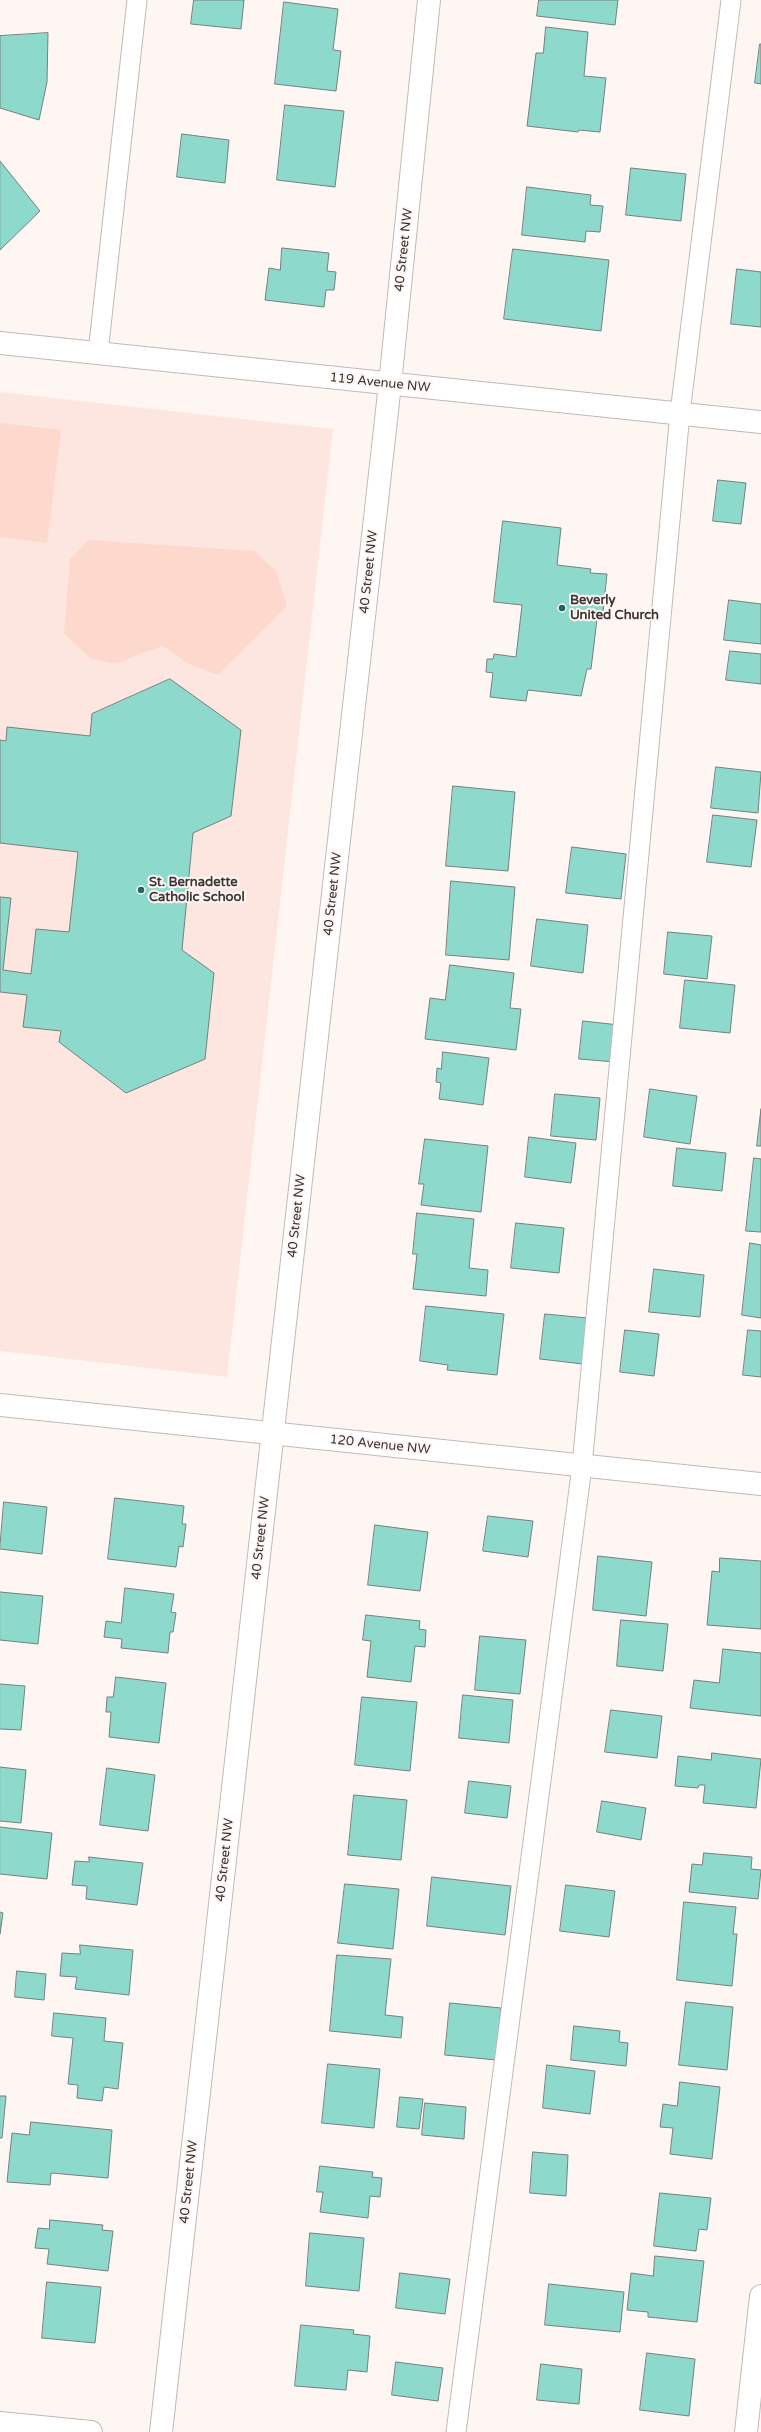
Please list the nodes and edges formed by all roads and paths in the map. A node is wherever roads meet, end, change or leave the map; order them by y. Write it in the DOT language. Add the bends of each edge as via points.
graph roads {
  1 [pos="137,0"];
  2 [pos="429,0"];
  3 [pos="730,0"];
  4 [pos="0,343"];
  5 [pos="98,353"];
  6 [pos="390,384"];
  7 [pos="680,413"];
  8 [pos="761,422"];
  9 [pos="0,1405"];
  10 [pos="273,1434"];
  11 [pos="582,1466"];
  12 [pos="761,1484"];
  13 [pos="761,2296"];
  14 [pos="0,2423"];
  15 [pos="91,2432"];
  16 [pos="161,2432"];
  17 [pos="456,2432"];
  18 [pos="746,2432"];
  1 -- 5 [label="lane"];
  2 -- 6 [label="street, 40 Street NW"];
  3 -- 7 [label="lane"];
  4 -- 5 [label="street, 119 Avenue NW"];
  5 -- 6 [label="street, 119 Avenue NW"];
  6 -- 7 [label="street, 119 Avenue NW"];
  6 -- 10 [label="street, 40 Street NW"];
  7 -- 8 [label="street, 119 Avenue NW"];
  7 -- 11 [label="lane"];
  9 -- 10 [label="street, 120 Avenue NW"];
  10 -- 11 [label="street, 120 Avenue NW"];
  10 -- 16 [label="street, 40 Street NW"];
  11 -- 12 [label="street, 120 Avenue NW"];
  11 -- 17 [label="lane"];
  13 -- 18 [label="street"];
  14 -- 15 [label="street"];
}
